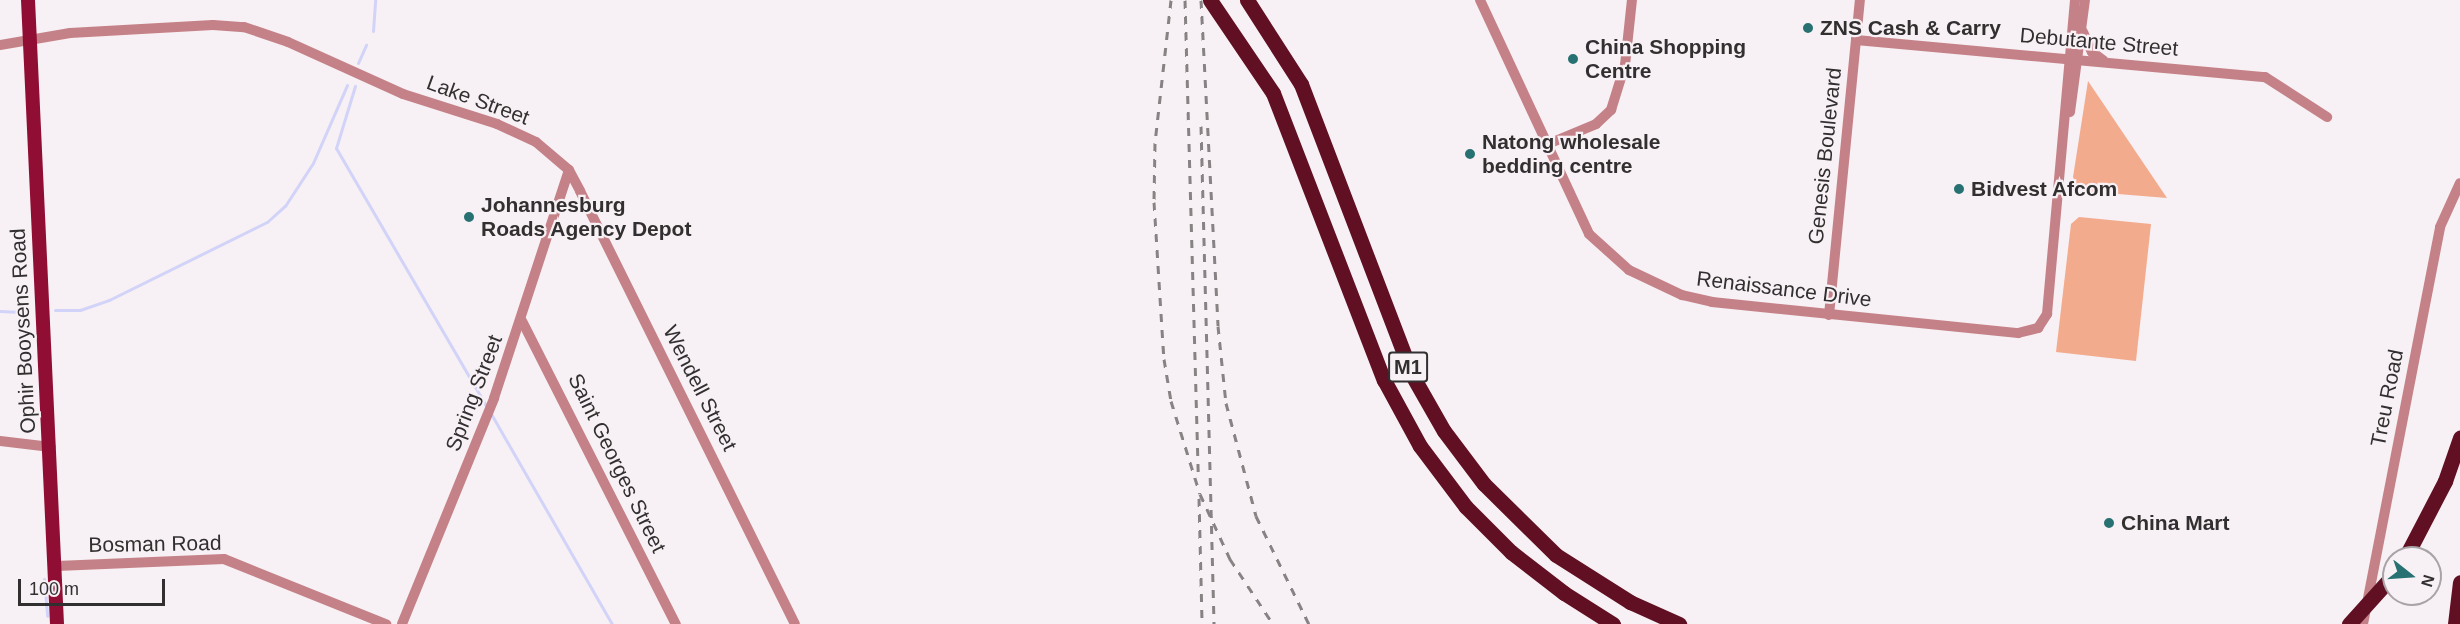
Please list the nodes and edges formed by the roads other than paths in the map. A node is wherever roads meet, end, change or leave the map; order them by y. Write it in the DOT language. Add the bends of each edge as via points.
graph roads {
  1 [pos="28,0"];
  2 [pos="1210,0"];
  3 [pos="1247,0"];
  4 [pos="1480,0"];
  5 [pos="1632,0"];
  6 [pos="1860,0"];
  7 [pos="2075,0"];
  8 [pos="2085,0"];
  9 [pos="2082,31"];
  10 [pos="30,39"];
  11 [pos="1856,40"];
  12 [pos="0,45"];
  13 [pos="2074,59"];
  14 [pos="2103,60"];
  15 [pos="2078,75"];
  16 [pos="2327,117"];
  17 [pos="2067,124"];
  18 [pos="1548,144"];
  19 [pos="569,170"];
  20 [pos="2460,183"];
  21 [pos="1829,315"];
  22 [pos="522,321"];
  23 [pos="2460,438"];
  24 [pos="0,441"];
  25 [pos="51,447"];
  26 [pos="2412,546"];
  27 [pos="57,566"];
  28 [pos="2460,582"];
  29 [pos="2382,587"];
  30 [pos="59,620"];
  31 [pos="386,624"];
  32 [pos="402,624"];
  33 [pos="676,624"];
  34 [pos="795,624"];
  35 [pos="1613,624"];
  36 [pos="1679,624"];
  37 [pos="2349,624"];
  38 [pos="2363,624"];
  39 [pos="2455,624"];
  1 -- 10 [label="main road, Ophir Booysens Road"];
  2 -- 35 [label="highway, M1" via="1273,93 1384,380 1420,446 1466,507 1511,552"];
  3 -- 36 [label="highway, M1" via="1301,84 1412,375 1444,431 1484,484 1556,555 1630,602"];
  4 -- 18 [label="street, Renaissance Drive"];
  5 -- 18 [label="street" via="1625,65 1611,110 1596,124"];
  6 -- 11 [label="street, Genesis Boulevard"];
  7 -- 13 [label="street"];
  8 -- 9 [label="street"];
  9 -- 13 [label="street"];
  9 -- 14 [label="street" via="2092,52"];
  10 -- 12 [label="street"];
  10 -- 19 [label="street, Lake Street" via="142,28 229,26 268,34 367,79 515,131 537,142"];
  10 -- 25 [label="main road, Ophir Booysens Road"];
  11 -- 13 [label="street, Debutante Street"];
  11 -- 21 [label="street, Genesis Boulevard"];
  13 -- 14 [label="street, Debutante Street"];
  13 -- 15 [label="street"];
  13 -- 17 [label="street"];
  14 -- 15 [label="street"];
  14 -- 16 [label="street, Debutante Street" via="2265,77"];
  15 -- 17 [label="street"];
  17 -- 21 [label="street, Renaissance Drive" via="2047,314 2034,330 1996,332"];
  18 -- 21 [label="street, Renaissance Drive" via="1590,234 1629,270 1682,295 1712,302"];
  19 -- 22 [label="street, Spring Street"];
  19 -- 34 [label="street, Wendell Street"];
  20 -- 38 [label="street, Treu Road" via="2440,227"];
  22 -- 32 [label="street, Spring Street"];
  22 -- 33 [label="street, Saint Georges Street"];
  23 -- 26 [label="highway" via="2445,481"];
  24 -- 25 [label="street"];
  25 -- 27 [label="main road, Ophir Booysens Road"];
  27 -- 30 [label="main road, Ophir Booysens Road"];
  27 -- 31 [label="street, Bosman Road" via="220,558"];
  28 -- 39 [label="highway"];
  29 -- 37 [label="highway"];
}
